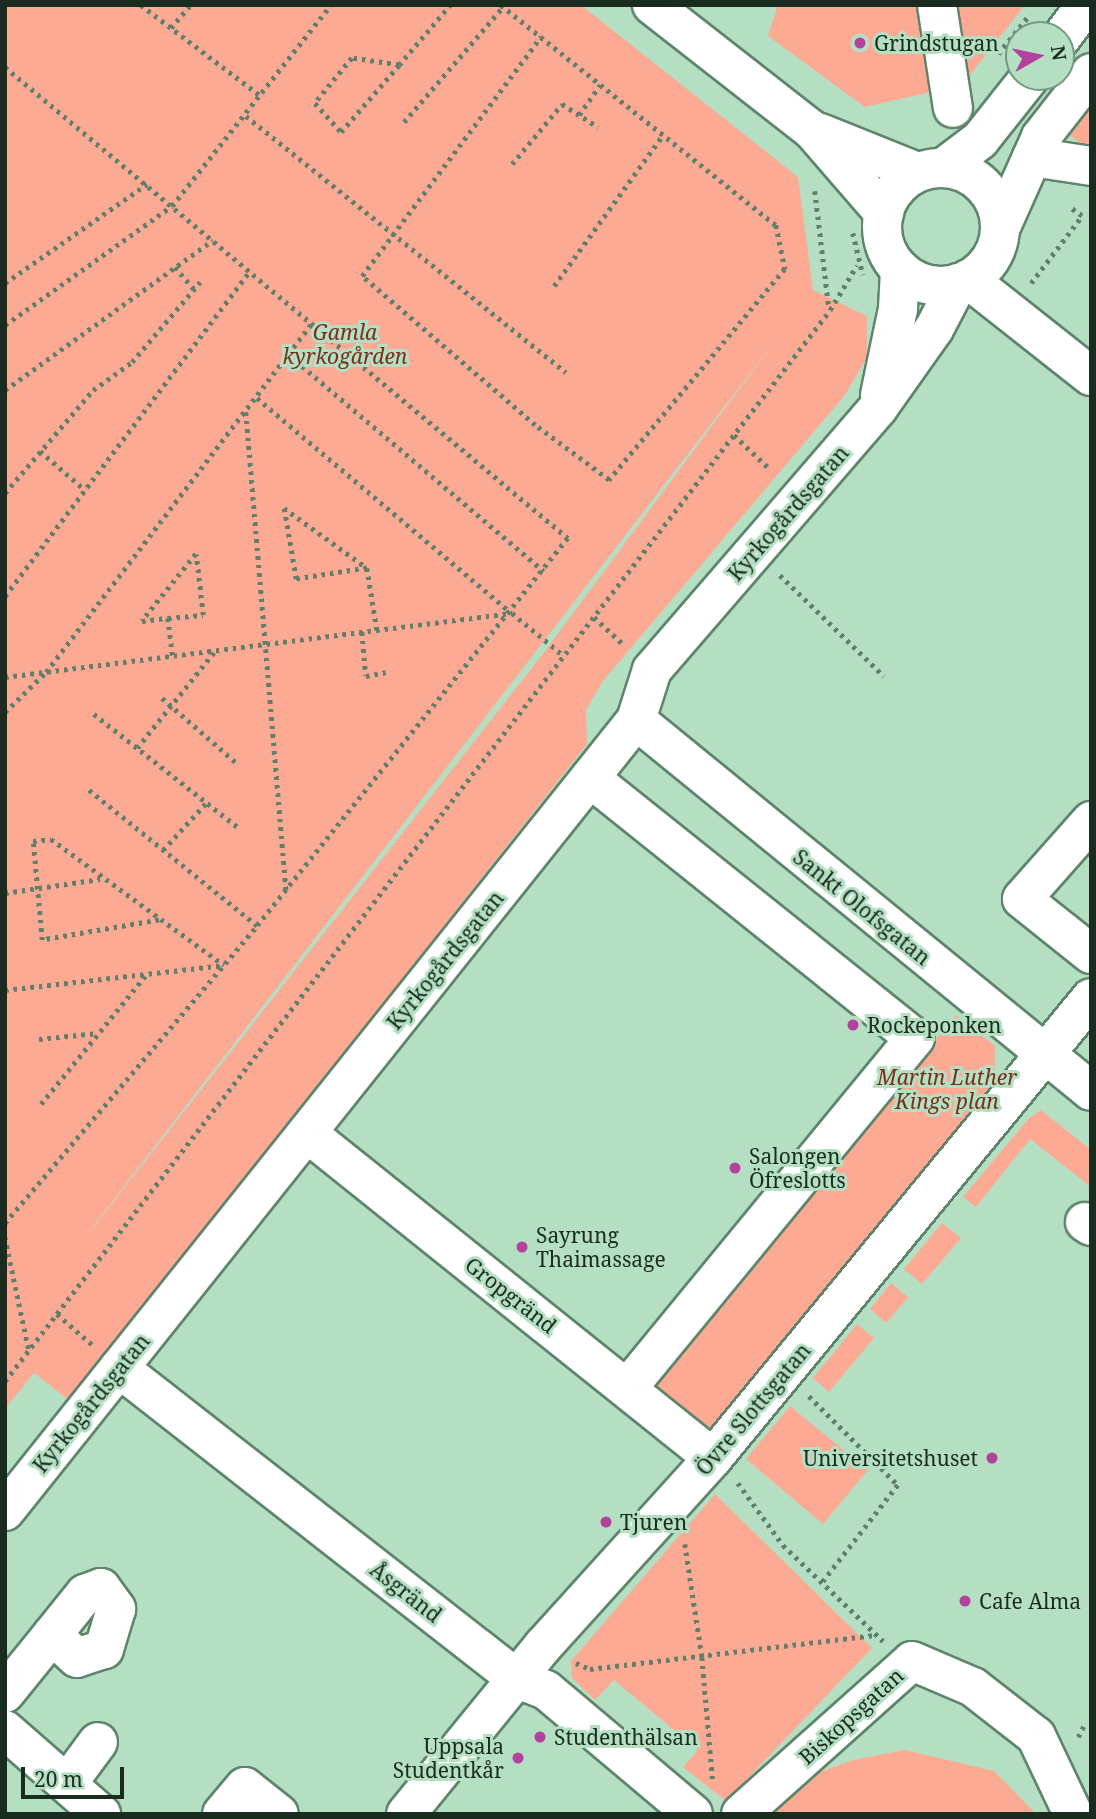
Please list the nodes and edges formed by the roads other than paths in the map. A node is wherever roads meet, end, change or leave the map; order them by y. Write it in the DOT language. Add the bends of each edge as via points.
graph roads {
  1 [pos="652,5"];
  2 [pos="937,5"];
  3 [pos="1086,5"];
  4 [pos="1074,21"];
  5 [pos="1091,73"];
  6 [pos="1019,91"];
  7 [pos="953,108"];
  8 [pos="811,130"];
  9 [pos="1032,157"];
  10 [pos="1091,166"];
  11 [pos="929,169"];
  12 [pos="868,220"];
  13 [pos="1000,229"];
  14 [pos="900,269"];
  15 [pos="963,281"];
  16 [pos="1091,376"];
  17 [pos="878,408"];
  18 [pos="636,720"];
  19 [pos="590,778"];
  20 [pos="1091,821"];
  21 [pos="1091,954"];
  22 [pos="1091,998"];
  23 [pos="1046,1054"];
  24 [pos="1091,1091"];
  25 [pos="307,1133"];
  26 [pos="119,1368"];
  27 [pos="628,1387"];
  28 [pos="713,1458"];
  29 [pos="5,1511"];
  30 [pos="51,1635"];
  31 [pos="517,1679"];
  32 [pos="5,1693"];
  33 [pos="5,1730"];
  34 [pos="98,1742"];
  35 [pos="67,1784"];
  36 [pos="703,1801"];
  37 [pos="101,1814"];
  38 [pos="222,1814"];
  39 [pos="279,1814"];
  40 [pos="406,1814"];
  41 [pos="741,1814"];
  42 [pos="1073,1814"];
  1 -- 8 [label="street"];
  2 -- 7 [label="street"];
  3 -- 4 [label="street"];
  5 -- 9 [label="street" via="1041,137"];
  6 -- 11 [label="street" via="980,140"];
  8 -- 11 [label="street"];
  8 -- 12 [label="street"];
  9 -- 10 [label="street"];
  9 -- 13 [label="street"];
  11 -- 12 [label="street" via="896,189"];
  11 -- 13 [label="street" via="975,178 988,191"];
  12 -- 14 [label="street"];
  13 -- 15 [label="street" via="996,249"];
  14 -- 15 [label="street" via="928,285"];
  14 -- 17 [label="street, Kyrkogårdsgatan" via="898,309"];
  15 -- 16 [label="street"];
  15 -- 17 [label="street, Kyrkogårdsgatan"];
  17 -- 18 [label="street, Kyrkogårdsgatan" via="652,670"];
  18 -- 19 [label="street, Kyrkogårdsgatan"];
  18 -- 23 [label="street, Sankt Olofsgatan"];
  19 -- 25 [label="street, Kyrkogårdsgatan"];
  19 -- 27 [label="street" via="915,1038"];
  20 -- 21 [label="street" via="1021,899"];
  22 -- 23 [label="street, Övre Slottsgatan"];
  23 -- 24 [label="street, Sankt Olofsgatan"];
  23 -- 28 [label="street, Övre Slottsgatan"];
  25 -- 26 [label="street, Kyrkogårdsgatan"];
  25 -- 27 [label="street, Gropgränd"];
  26 -- 29 [label="street, Kyrkogårdsgatan"];
  26 -- 31 [label="street, Åsgränd"];
  27 -- 28 [label="street, Gropgränd"];
  28 -- 31 [label="street, Övre Slottsgatan"];
  30 -- 32 [label="street"];
  31 -- 36 [label="street, Åsgränd" via="546,1690"];
  31 -- 40 [label="street, Övre Slottsgatan"];
  33 -- 35 [label="street"];
  34 -- 35 [label="street"];
  35 -- 37 [label="street"];
  38 -- 39 [label="street" via="245,1787"];
  41 -- 42 [label="street, Biskopsgatan" via="912,1661 974,1687 1036,1736"];
}
